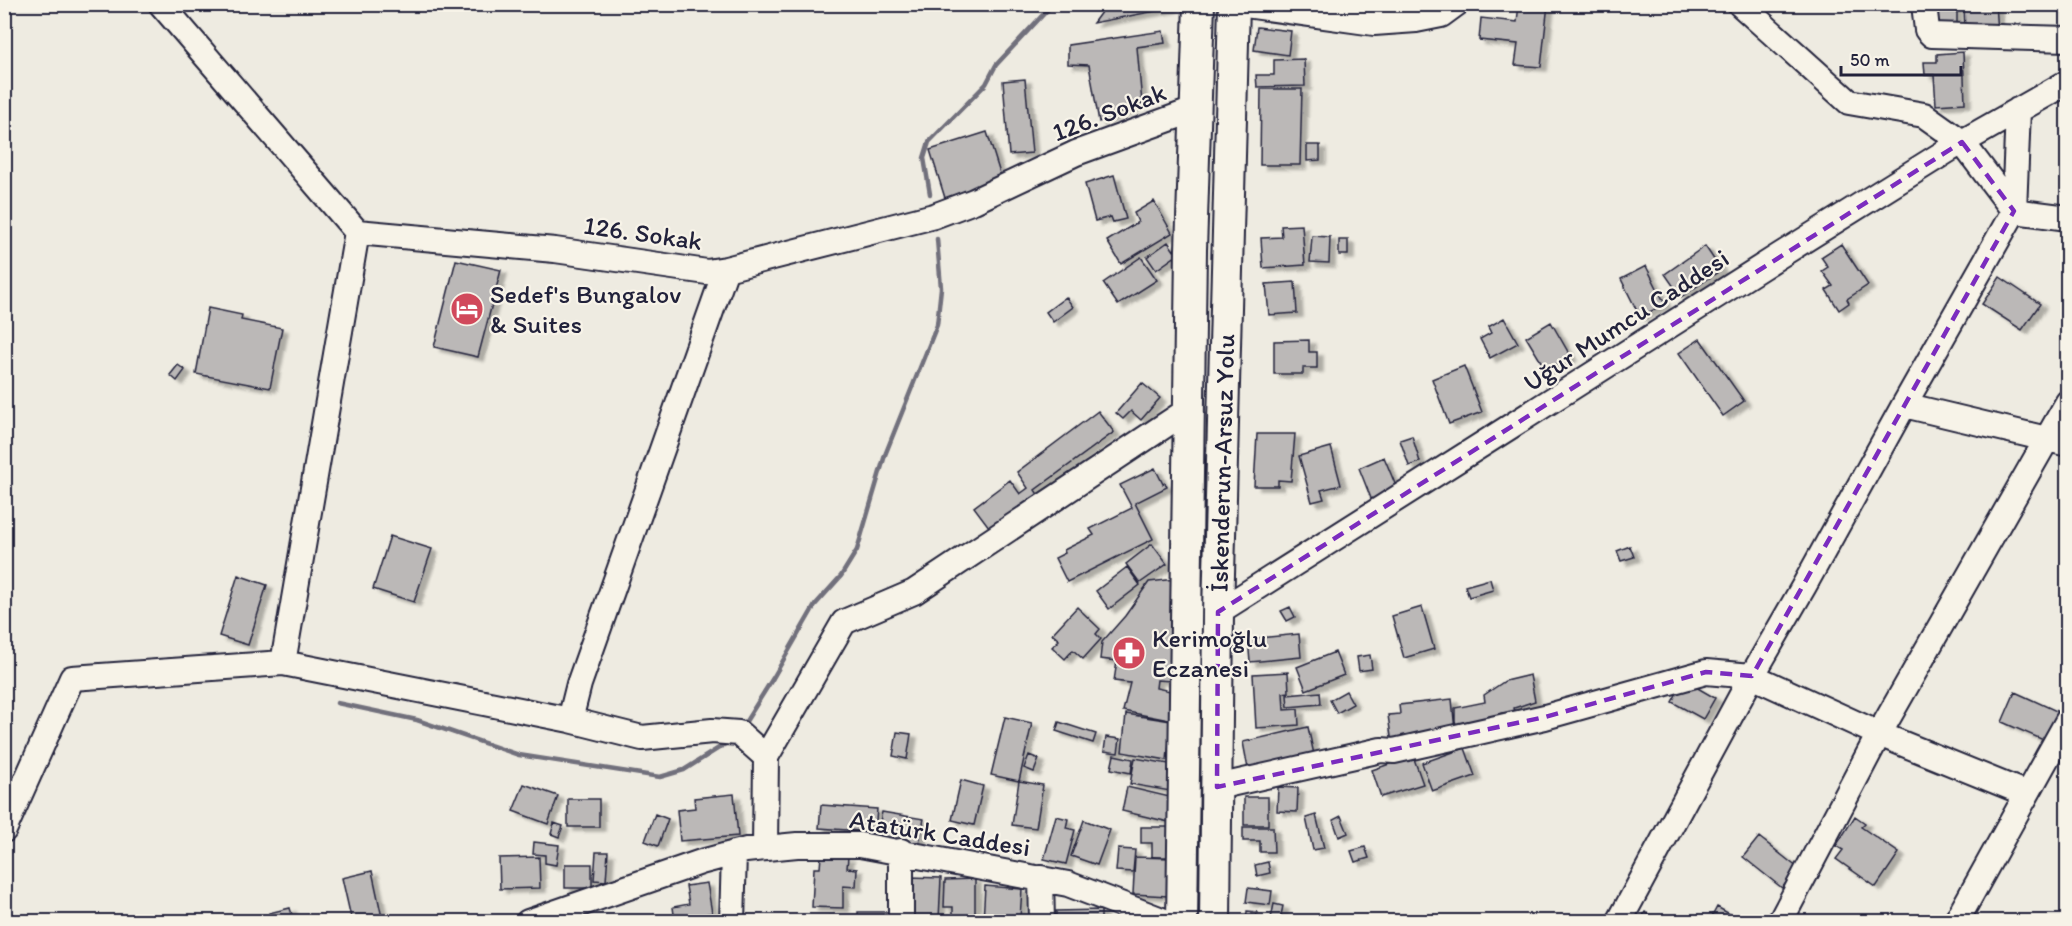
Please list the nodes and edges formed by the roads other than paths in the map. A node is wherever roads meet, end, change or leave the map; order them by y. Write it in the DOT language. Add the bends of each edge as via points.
graph roads {
  1 [pos="161,4"];
  2 [pos="1199,4"];
  3 [pos="1236,4"];
  4 [pos="1456,4"];
  5 [pos="1740,4"];
  6 [pos="1924,4"];
  7 [pos="1389,14"];
  8 [pos="2067,39"];
  9 [pos="2065,85"];
  10 [pos="1194,110"];
  11 [pos="2018,110"];
  12 [pos="1962,142"];
  13 [pos="2014,211"];
  14 [pos="2067,218"];
  15 [pos="357,232"];
  16 [pos="726,269"];
  17 [pos="2067,402"];
  18 [pos="1904,405"];
  19 [pos="1188,410"];
  20 [pos="2058,441"];
  21 [pos="1218,612"];
  22 [pos="283,663"];
  23 [pos="1752,676"];
  24 [pos="570,720"];
  25 [pos="2067,720"];
  26 [pos="1879,734"];
  27 [pos="766,757"];
  28 [pos="1216,787"];
  29 [pos="2027,794"];
  30 [pos="4,830"];
  31 [pos="765,848"];
  32 [pos="901,851"];
  33 [pos="734,853"];
  34 [pos="1041,878"];
  35 [pos="528,921"];
  36 [pos="732,921"];
  37 [pos="902,921"];
  38 [pos="1042,921"];
  39 [pos="1167,921"];
  40 [pos="1182,921"];
  41 [pos="1215,921"];
  42 [pos="1619,921"];
  43 [pos="1780,921"];
  44 [pos="1956,921"];
  1 -- 15 [label="street"];
  2 -- 10 [label="main road, İskenderun-Arsuz Yolu"];
  3 -- 7 [label="street" via="1374,23"];
  3 -- 21 [label="main road, İskenderun-Arsuz Yolu"];
  4 -- 7 [label="street" via="1441,15"];
  5 -- 12 [label="street" via="1849,102 1924,115"];
  6 -- 8 [label="street" via="1927,30 1932,35"];
  9 -- 11 [label="street, Uğur Mumcu Caddesi"];
  10 -- 16 [label="street, 126. Sokak" via="1076,153 934,216"];
  10 -- 19 [label="main road, İskenderun-Arsuz Yolu"];
  11 -- 12 [label="street, Uğur Mumcu Caddesi"];
  11 -- 13 [label="street"];
  12 -- 13 [label="street"];
  12 -- 21 [label="street, Uğur Mumcu Caddesi"];
  13 -- 14 [label="street"];
  13 -- 18 [label="street"];
  15 -- 16 [label="street, 126. Sokak" via="555,250 707,272"];
  15 -- 22 [label="street"];
  16 -- 24 [label="street" via="583,673"];
  17 -- 20 [label="street"];
  18 -- 20 [label="street"];
  18 -- 23 [label="street"];
  19 -- 27 [label="street" via="914,592 844,622"];
  19 -- 40 [label="main road, İskenderun-Arsuz Yolu"];
  20 -- 26 [label="street"];
  21 -- 28 [label="main road, İskenderun-Arsuz Yolu"];
  22 -- 24 [label="street"];
  22 -- 30 [label="street" via="72,678"];
  23 -- 26 [label="street"];
  23 -- 28 [label="street" via="1706,672 1534,720"];
  23 -- 42 [label="street"];
  24 -- 27 [label="street" via="642,738 712,731 739,733"];
  25 -- 29 [label="street"];
  26 -- 29 [label="street"];
  26 -- 43 [label="street"];
  27 -- 31 [label="street"];
  28 -- 41 [label="main road, İskenderun-Arsuz Yolu"];
  29 -- 44 [label="street"];
  31 -- 32 [label="street, Atatürk Caddesi" via="860,845"];
  31 -- 33 [label="street, Atatürk Caddesi"];
  32 -- 34 [label="street, Atatürk Caddesi"];
  32 -- 37 [label="street"];
  33 -- 35 [label="street, Atatürk Caddesi"];
  33 -- 36 [label="street"];
  34 -- 38 [label="street"];
  34 -- 39 [label="street, Atatürk Caddesi" via="1068,884"];
}
